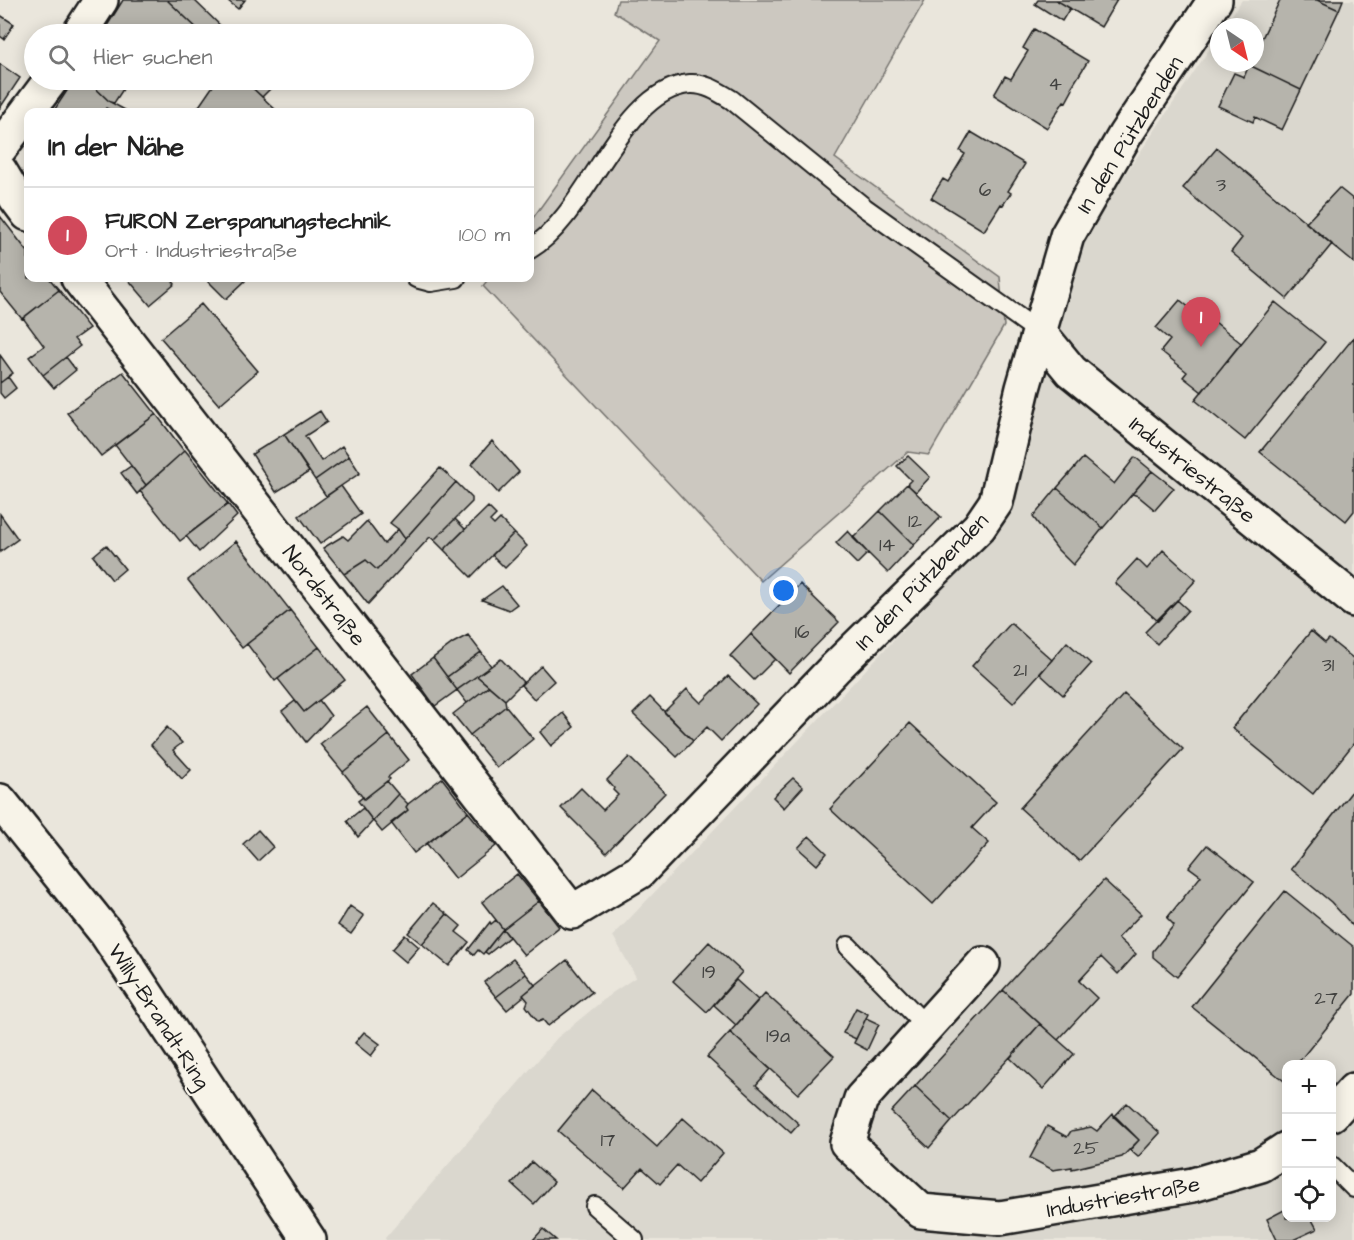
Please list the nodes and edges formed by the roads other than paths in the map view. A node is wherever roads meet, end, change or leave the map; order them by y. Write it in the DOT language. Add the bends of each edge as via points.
graph roads {
  1 [pos="101,0"];
  2 [pos="1215,0"];
  3 [pos="85,24"];
  4 [pos="44,90"];
  5 [pos="30,108"];
  6 [pos="24,116"];
  7 [pos="0,148"];
  8 [pos="0,171"];
  9 [pos="24,209"];
  10 [pos="534,246"];
  11 [pos="81,282"];
  12 [pos="1039,332"];
  13 [pos="1354,600"];
  14 [pos="0,801"];
  15 [pos="573,912"];
  16 [pos="848,946"];
  17 [pos="983,964"];
  18 [pos="927,1026"];
  19 [pos="1282,1152"];
  20 [pos="1334,1168"];
  21 [pos="1354,1188"];
  22 [pos="595,1206"];
  23 [pos="309,1240"];
  24 [pos="634,1240"];
  1 -- 3 [label="street"];
  2 -- 12 [label="street, In den Pützbenden" via="1125,135 1067,236"];
  4 -- 5 [label="street"];
  6 -- 7 [label="street"];
  8 -- 9 [label="street"];
  10 -- 12 [label="lane" via="560,224 647,102 666,89 691,84 712,88 732,100 865,208"];
  11 -- 15 [label="street, Nordstraße"];
  12 -- 13 [label="street, Industriestraße" via="1071,370"];
  12 -- 15 [label="street, In den Pützbenden" via="996,502 979,527 834,669 639,872"];
  14 -- 23 [label="street, Willy-Brandt-Ring" via="106,933"];
  16 -- 18 [label="lane"];
  17 -- 18 [label="street, Industriestraße"];
  18 -- 19 [label="street, Industriestraße" via="861,1099 847,1143 921,1211 1000,1218 1193,1185 1261,1165"];
  20 -- 21 [label="lane"];
  22 -- 24 [label="lane"];
}
